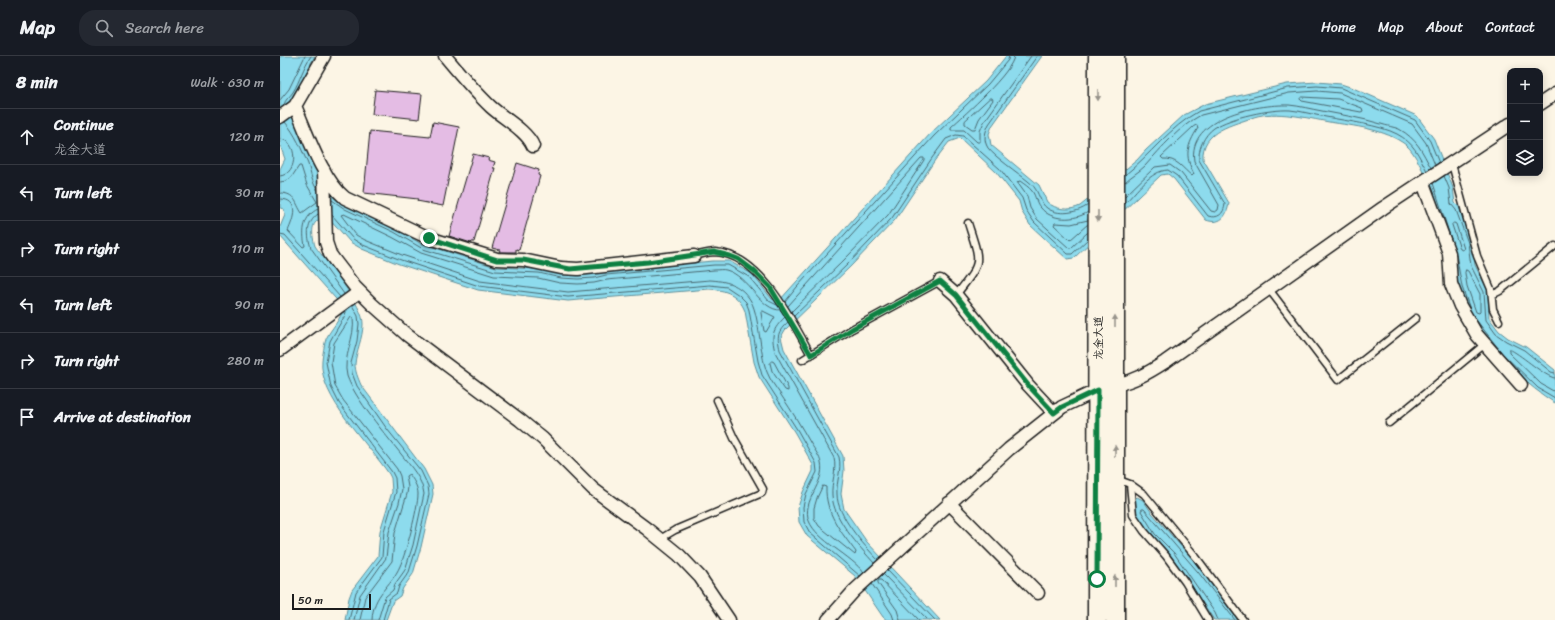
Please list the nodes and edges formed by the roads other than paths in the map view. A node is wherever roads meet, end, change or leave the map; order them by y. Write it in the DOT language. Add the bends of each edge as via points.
graph roads {
  1 [pos="324,56"];
  2 [pos="446,56"];
  3 [pos="1098,56"];
  4 [pos="1115,56"];
  5 [pos="1555,94"];
  6 [pos="1543,102"];
  7 [pos="295,106"];
  8 [pos="280,117"];
  9 [pos="1507,126"];
  10 [pos="533,146"];
  11 [pos="1452,164"];
  12 [pos="324,170"];
  13 [pos="1425,181"];
  14 [pos="968,223"];
  15 [pos="1555,246"];
  16 [pos="694,256"];
  17 [pos="940,281"];
  18 [pos="1268,288"];
  19 [pos="356,294"];
  20 [pos="956,295"];
  21 [pos="1492,295"];
  22 [pos="1416,318"];
  23 [pos="1499,321"];
  24 [pos="1485,344"];
  25 [pos="280,350"];
  26 [pos="811,355"];
  27 [pos="802,360"];
  28 [pos="1115,385"];
  29 [pos="1521,385"];
  30 [pos="1098,390"];
  31 [pos="717,400"];
  32 [pos="1054,413"];
  33 [pos="1389,423"];
  34 [pos="1122,481"];
  35 [pos="949,503"];
  36 [pos="660,539"];
  37 [pos="1038,593"];
  38 [pos="730,620"];
  39 [pos="828,620"];
  40 [pos="1097,620"];
  41 [pos="1115,620"];
  42 [pos="1208,620"];
  43 [pos="1243,620"];
  1 -- 7 [label="street"];
  2 -- 10 [label="street" via="491,107 528,138"];
  3 -- 30 [label="main road, 龙金大道, one-way"];
  28 -- 4 [label="main road, 龙金大道, one-way"];
  5 -- 6 [label="street"];
  7 -- 8 [label="street"];
  7 -- 12 [label="street"];
  9 -- 11 [label="street"];
  11 -- 13 [label="street"];
  11 -- 21 [label="lane" via="1477,256"];
  12 -- 16 [label="street" via="334,187 345,198 429,238 488,258 523,260 578,269"];
  12 -- 19 [label="street" via="326,242 330,254"];
  13 -- 18 [label="street"];
  13 -- 24 [label="street" via="1449,253 1453,293"];
  14 -- 20 [label="lane" via="977,253 977,265"];
  15 -- 21 [label="lane"];
  16 -- 26 [label="lane" via="714,252 730,256 738,259 763,279"];
  17 -- 20 [label="street"];
  17 -- 26 [label="lane" via="852,329"];
  18 -- 22 [label="lane" via="1338,380"];
  18 -- 28 [label="street" via="1145,375"];
  19 -- 25 [label="street"];
  19 -- 36 [label="street" via="526,424 593,490"];
  20 -- 32 [label="street" via="1028,385"];
  21 -- 23 [label="lane" via="1493,310"];
  24 -- 29 [label="street"];
  24 -- 33 [label="lane"];
  26 -- 27 [label="lane"];
  34 -- 28 [label="main road, 龙金大道, one-way"];
  30 -- 32 [label="street"];
  30 -- 40 [label="main road, 龙金大道"];
  31 -- 36 [label="lane" via="734,438 763,489 762,493 675,530"];
  32 -- 35 [label="street"];
  41 -- 34 [label="main road, 龙金大道, one-way"];
  34 -- 42 [label="lane" via="1133,515 1185,582"];
  34 -- 43 [label="lane" via="1144,494"];
  35 -- 37 [label="street"];
  35 -- 39 [label="street" via="854,591"];
  36 -- 38 [label="street" via="691,566"];
}
